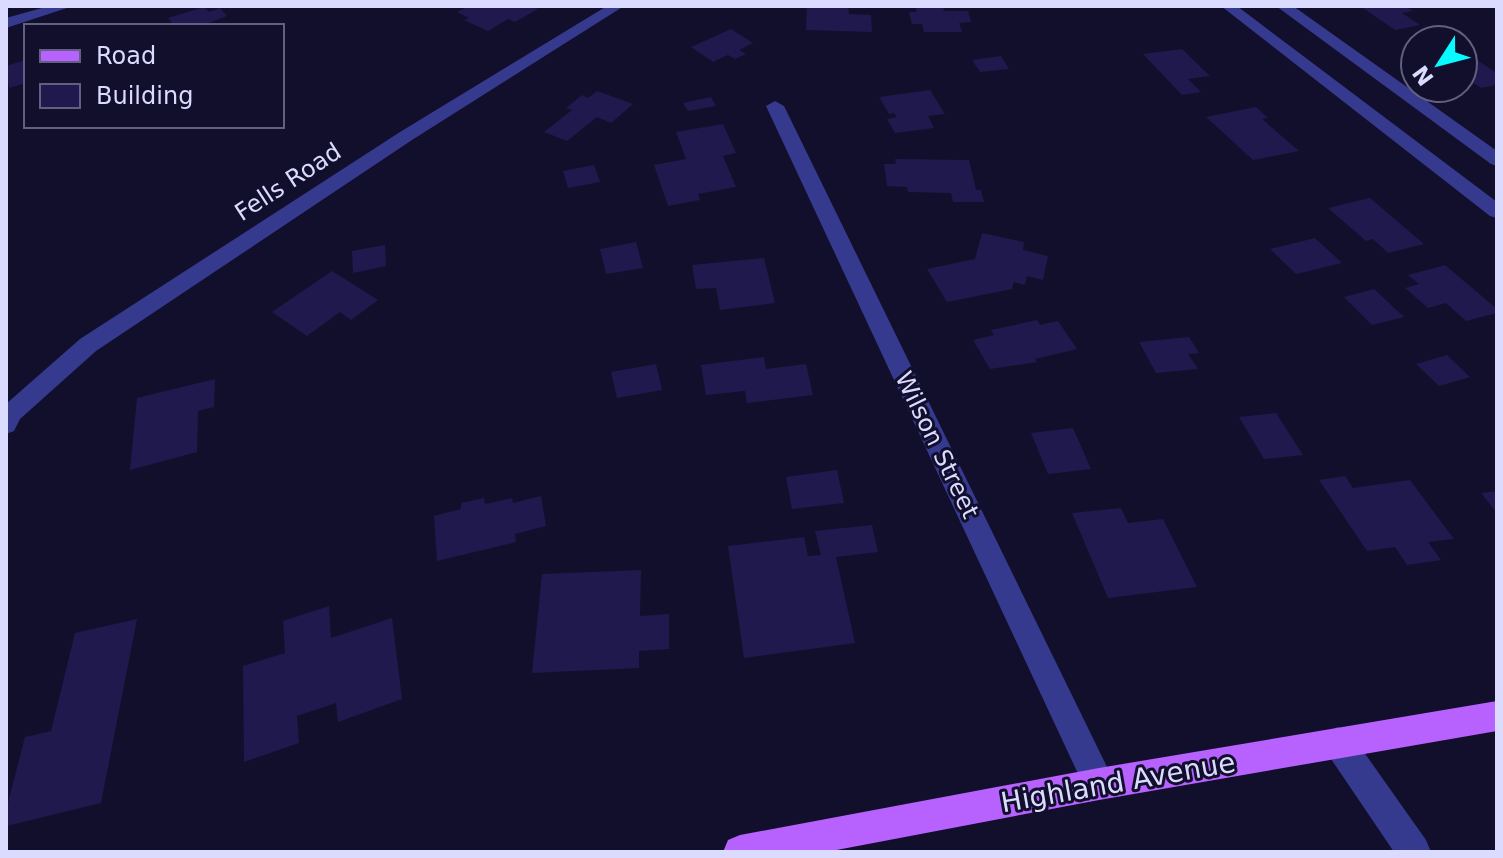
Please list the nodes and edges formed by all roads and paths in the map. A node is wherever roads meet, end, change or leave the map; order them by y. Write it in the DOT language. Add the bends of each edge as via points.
graph roads {
  1 [pos="66,6"];
  2 [pos="617,6"];
  3 [pos="1228,6"];
  4 [pos="1283,6"];
  5 [pos="6,23"];
  6 [pos="775,106"];
  7 [pos="1497,160"];
  8 [pos="1497,212"];
  9 [pos="6,424"];
  10 [pos="1497,716"];
  11 [pos="1338,742"];
  12 [pos="1099,784"];
  13 [pos="760,850"];
  14 [pos="1414,852"];
  1 -- 5 [label="street"];
  2 -- 9 [label="street, Fells Road" via="406,136 88,345 10,414"];
  3 -- 8 [label="street"];
  4 -- 7 [label="street"];
  6 -- 12 [label="street, Wilson Street"];
  10 -- 11 [label="main road, Highland Avenue"];
  11 -- 12 [label="main road, Highland Avenue"];
  11 -- 14 [label="street"];
  12 -- 13 [label="main road, Highland Avenue"];
}
